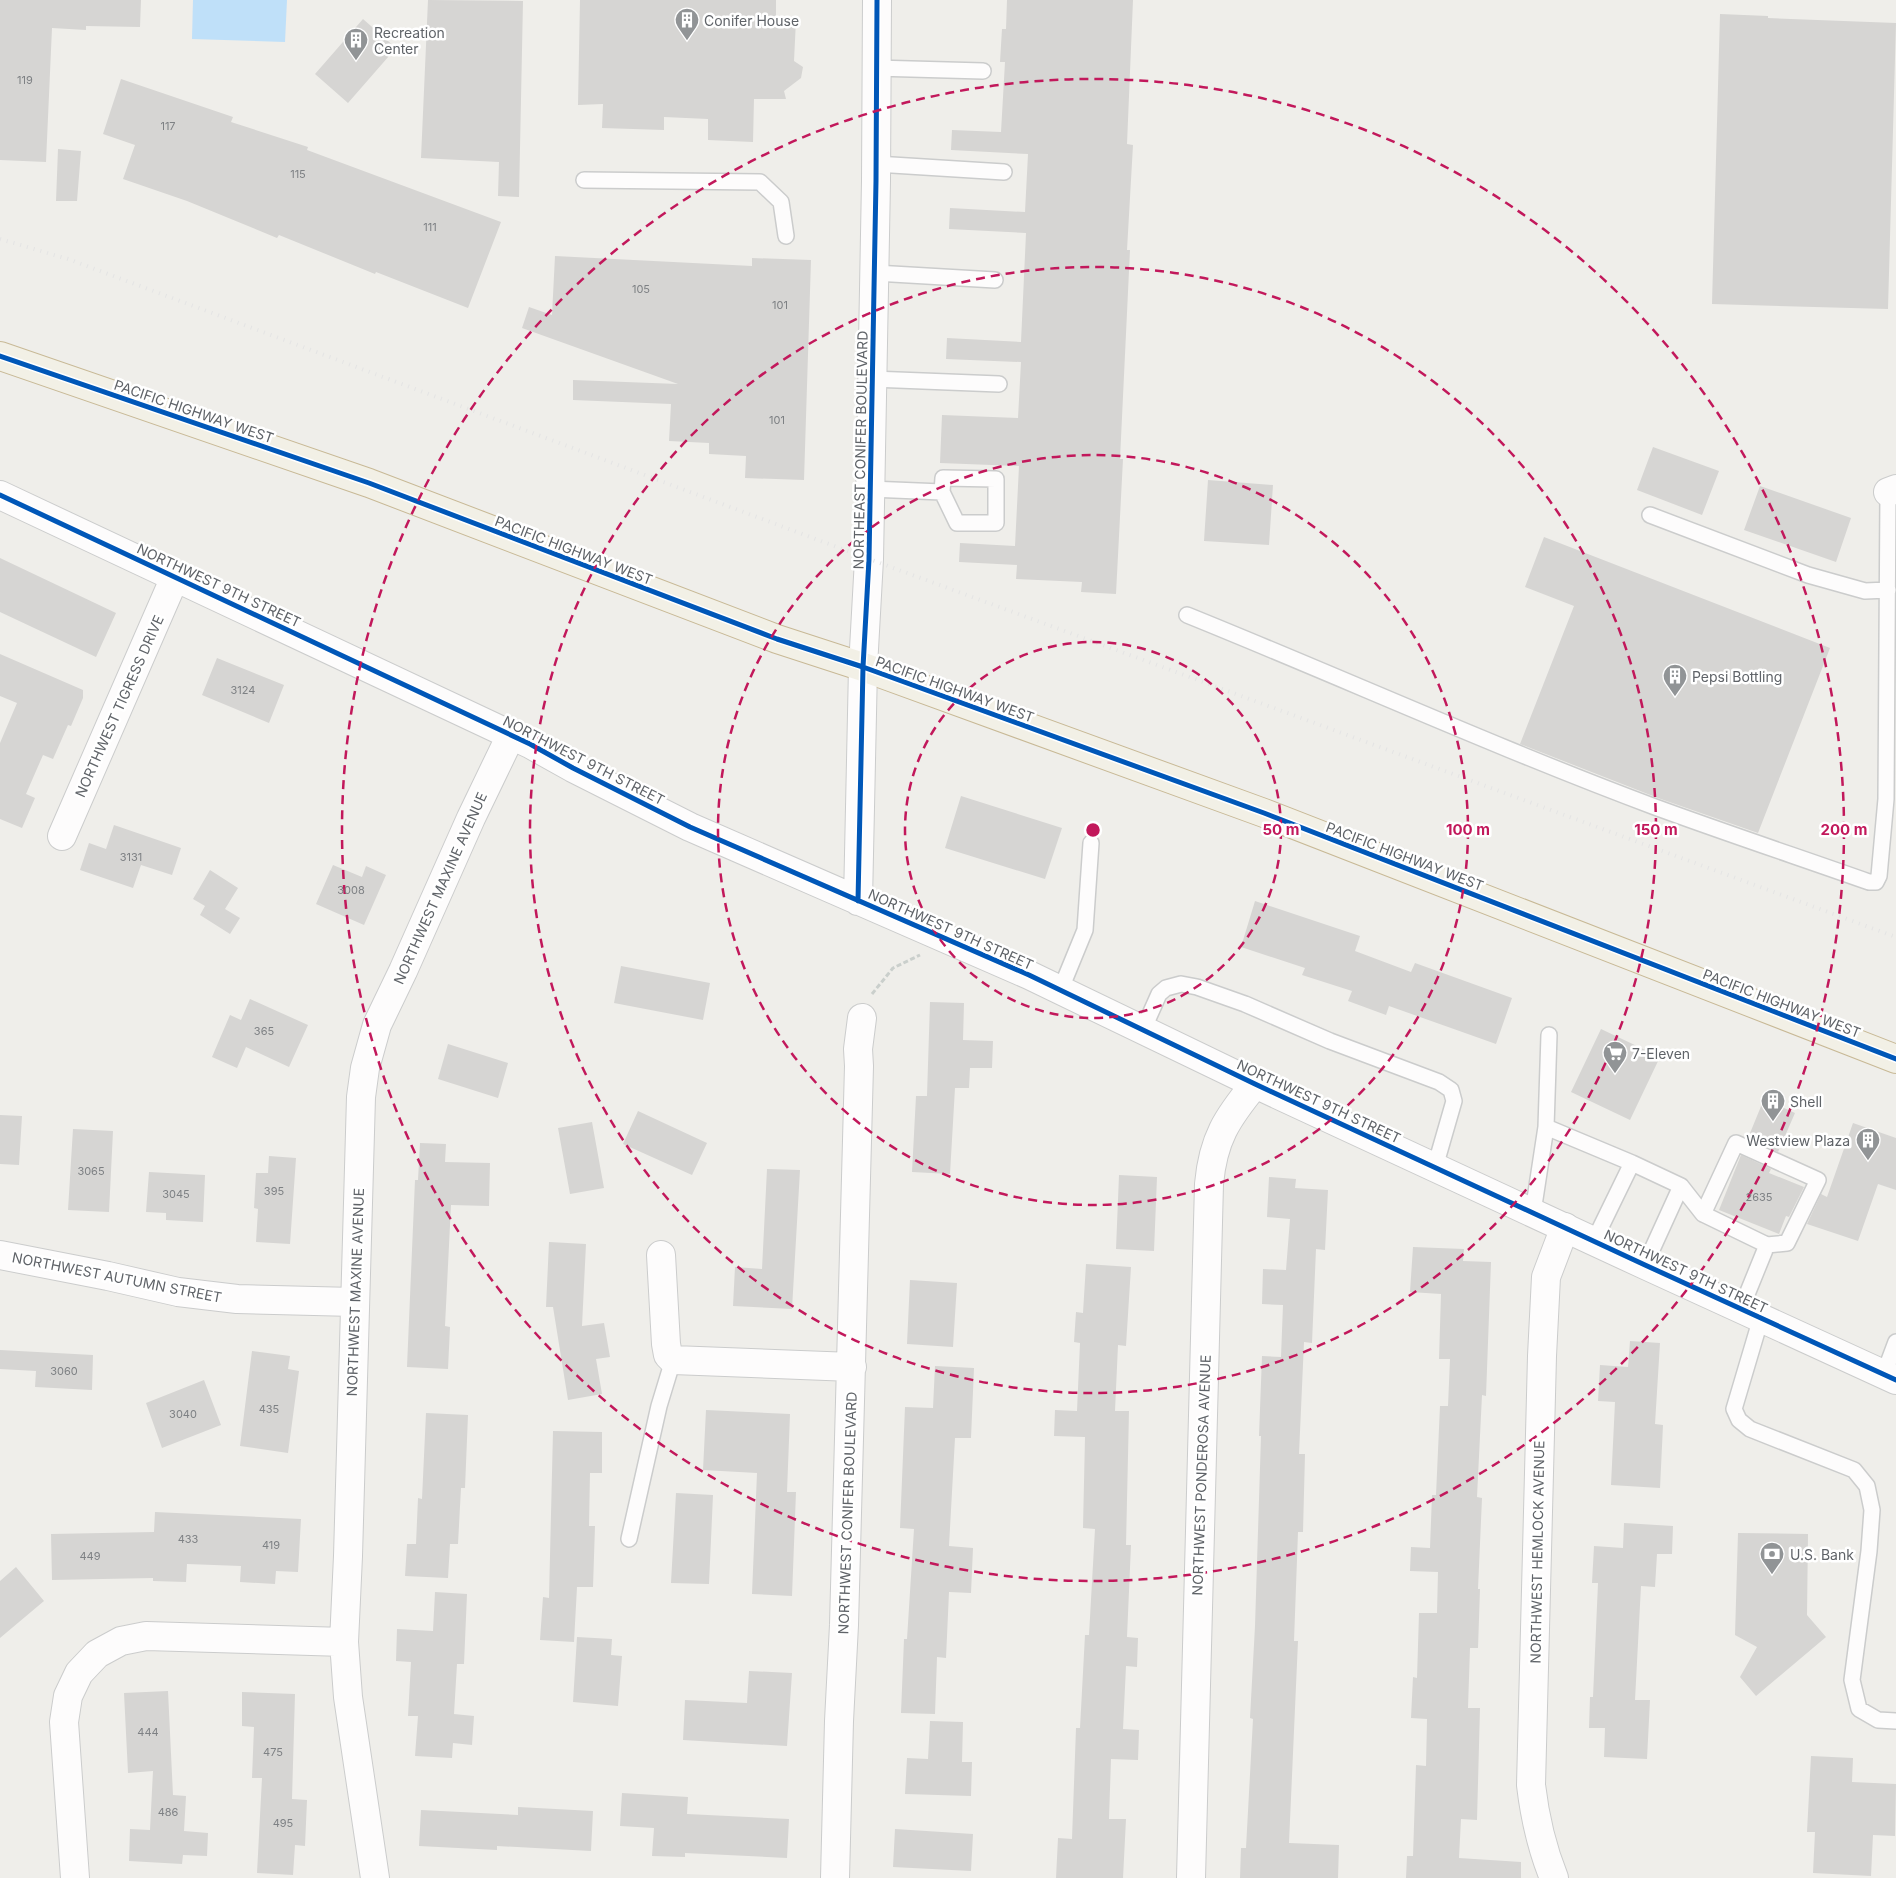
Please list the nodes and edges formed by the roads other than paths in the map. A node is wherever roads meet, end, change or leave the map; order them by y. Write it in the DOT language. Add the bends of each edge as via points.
graph roads {
  1 [pos="876,0"];
  2 [pos="875,68"];
  3 [pos="983,71"];
  4 [pos="876,164"];
  5 [pos="1004,172"];
  6 [pos="584,180"];
  7 [pos="786,236"];
  8 [pos="875,273"];
  9 [pos="996,280"];
  10 [pos="0,356"];
  11 [pos="872,379"];
  12 [pos="999,384"];
  13 [pos="870,489"];
  14 [pos="1892,491"];
  15 [pos="942,492"];
  16 [pos="0,495"];
  17 [pos="1650,514"];
  18 [pos="175,577"];
  19 [pos="1888,590"];
  20 [pos="1187,615"];
  21 [pos="863,667"];
  22 [pos="511,735"];
  23 [pos="62,836"];
  24 [pos="1091,843"];
  25 [pos="858,901"];
  26 [pos="1060,991"];
  27 [pos="862,1018"];
  28 [pos="1143,1030"];
  29 [pos="1549,1035"];
  30 [pos="1896,1059"];
  31 [pos="1255,1084"];
  32 [pos="1546,1127"];
  33 [pos="1632,1163"];
  34 [pos="1435,1167"];
  35 [pos="1681,1186"];
  36 [pos="1533,1212"];
  37 [pos="1703,1214"];
  38 [pos="1565,1227"];
  39 [pos="1594,1241"];
  40 [pos="1767,1245"];
  41 [pos="0,1255"];
  42 [pos="661,1255"];
  43 [pos="1644,1265"];
  44 [pos="354,1302"];
  45 [pos="1751,1314"];
  46 [pos="1896,1342"];
  47 [pos="673,1360"];
  48 [pos="852,1366"];
  49 [pos="1890,1377"];
  50 [pos="630,1538"];
  51 [pos="344,1642"];
  52 [pos="1896,1721"];
  53 [pos="75,1878"];
  54 [pos="375,1878"];
  55 [pos="835,1878"];
  56 [pos="1190,1878"];
  57 [pos="1554,1878"];
  1 -- 2 [label="street, NORTHEAST CONIFER BOULEVARD"];
  2 -- 3 [label="lane"];
  2 -- 4 [label="street, NORTHEAST CONIFER BOULEVARD"];
  4 -- 5 [label="lane"];
  4 -- 8 [label="street, NORTHEAST CONIFER BOULEVARD"];
  6 -- 7 [label="lane" via="760,182 781,202"];
  8 -- 9 [label="lane"];
  8 -- 11 [label="street, NORTHEAST CONIFER BOULEVARD"];
  10 -- 21 [label="highway, PACIFIC HIGHWAY WEST" via="368,483 767,635"];
  11 -- 12 [label="lane"];
  11 -- 13 [label="street, NORTHEAST CONIFER BOULEVARD"];
  13 -- 15 [label="lane"];
  13 -- 21 [label="street, NORTHEAST CONIFER BOULEVARD"];
  14 -- 19 [label="lane"];
  16 -- 18 [label="street, NORTHWEST 9TH STREET"];
  17 -- 19 [label="lane" via="1808,575 1865,591"];
  18 -- 22 [label="street, NORTHWEST 9TH STREET"];
  18 -- 23 [label="street, NORTHWEST TIGRESS DRIVE"];
  19 -- 20 [label="lane" via="1886,799 1876,882 1655,806"];
  21 -- 25 [label="street, NORTHEAST CONIFER BOULEVARD"];
  21 -- 30 [label="highway, PACIFIC HIGHWAY WEST" via="1273,817"];
  22 -- 25 [label="street, NORTHWEST 9TH STREET" via="690,827"];
  22 -- 44 [label="street, NORTHWEST MAXINE AVENUE" via="377,1025 365,1068 361,1097"];
  24 -- 26 [label="lane" via="1085,930"];
  25 -- 26 [label="street, NORTHWEST 9TH STREET"];
  26 -- 28 [label="street, NORTHWEST 9TH STREET"];
  27 -- 48 [label="street, NORTHWEST CONIFER BOULEVARD" via="858,1049"];
  28 -- 31 [label="street, NORTHWEST 9TH STREET"];
  28 -- 34 [label="lane" via="1159,994 1166,988 1181,984 1245,1004 1330,1041 1439,1082 1451,1090 1454,1101"];
  29 -- 32 [label="lane"];
  31 -- 34 [label="street, NORTHWEST 9TH STREET"];
  31 -- 56 [label="street, NORTHWEST PONDEROSA AVENUE" via="1231,1113 1217,1142 1209,1184"];
  32 -- 33 [label="lane"];
  32 -- 36 [label="lane"];
  33 -- 35 [label="lane"];
  33 -- 39 [label="lane"];
  34 -- 36 [label="street, NORTHWEST 9TH STREET"];
  35 -- 37 [label="lane"];
  35 -- 43 [label="lane"];
  36 -- 38 [label="street, NORTHWEST 9TH STREET"];
  37 -- 40 [label="lane"];
  37 -- 40 [label="lane" via="1736,1143 1818,1180 1786,1243"];
  38 -- 39 [label="street, NORTHWEST 9TH STREET"];
  38 -- 57 [label="street, NORTHWEST HEMLOCK AVENUE" via="1546,1277 1531,1785 1542,1847"];
  39 -- 43 [label="street, NORTHWEST 9TH STREET"];
  40 -- 45 [label="lane"];
  41 -- 44 [label="street, NORTHWEST AUTUMN STREET" via="178,1292 237,1299"];
  42 -- 47 [label="street" via="666,1344"];
  43 -- 45 [label="street, NORTHWEST 9TH STREET"];
  44 -- 51 [label="street, NORTHWEST MAXINE AVENUE"];
  45 -- 49 [label="street, NORTHWEST 9TH STREET"];
  45 -- 52 [label="lane" via="1734,1409 1739,1420 1750,1429 1854,1470 1867,1486 1872,1510 1852,1680 1859,1709 1878,1720"];
  46 -- 49 [label="lane"];
  47 -- 48 [label="street"];
  47 -- 50 [label="lane" via="659,1406"];
  48 -- 55 [label="street, NORTHWEST CONIFER BOULEVARD"];
  51 -- 53 [label="street" via="146,1636 121,1641 97,1654 79,1673 68,1696 64,1722"];
  51 -- 54 [label="street, NORTHWEST MAXINE AVENUE" via="348,1697"];
}
